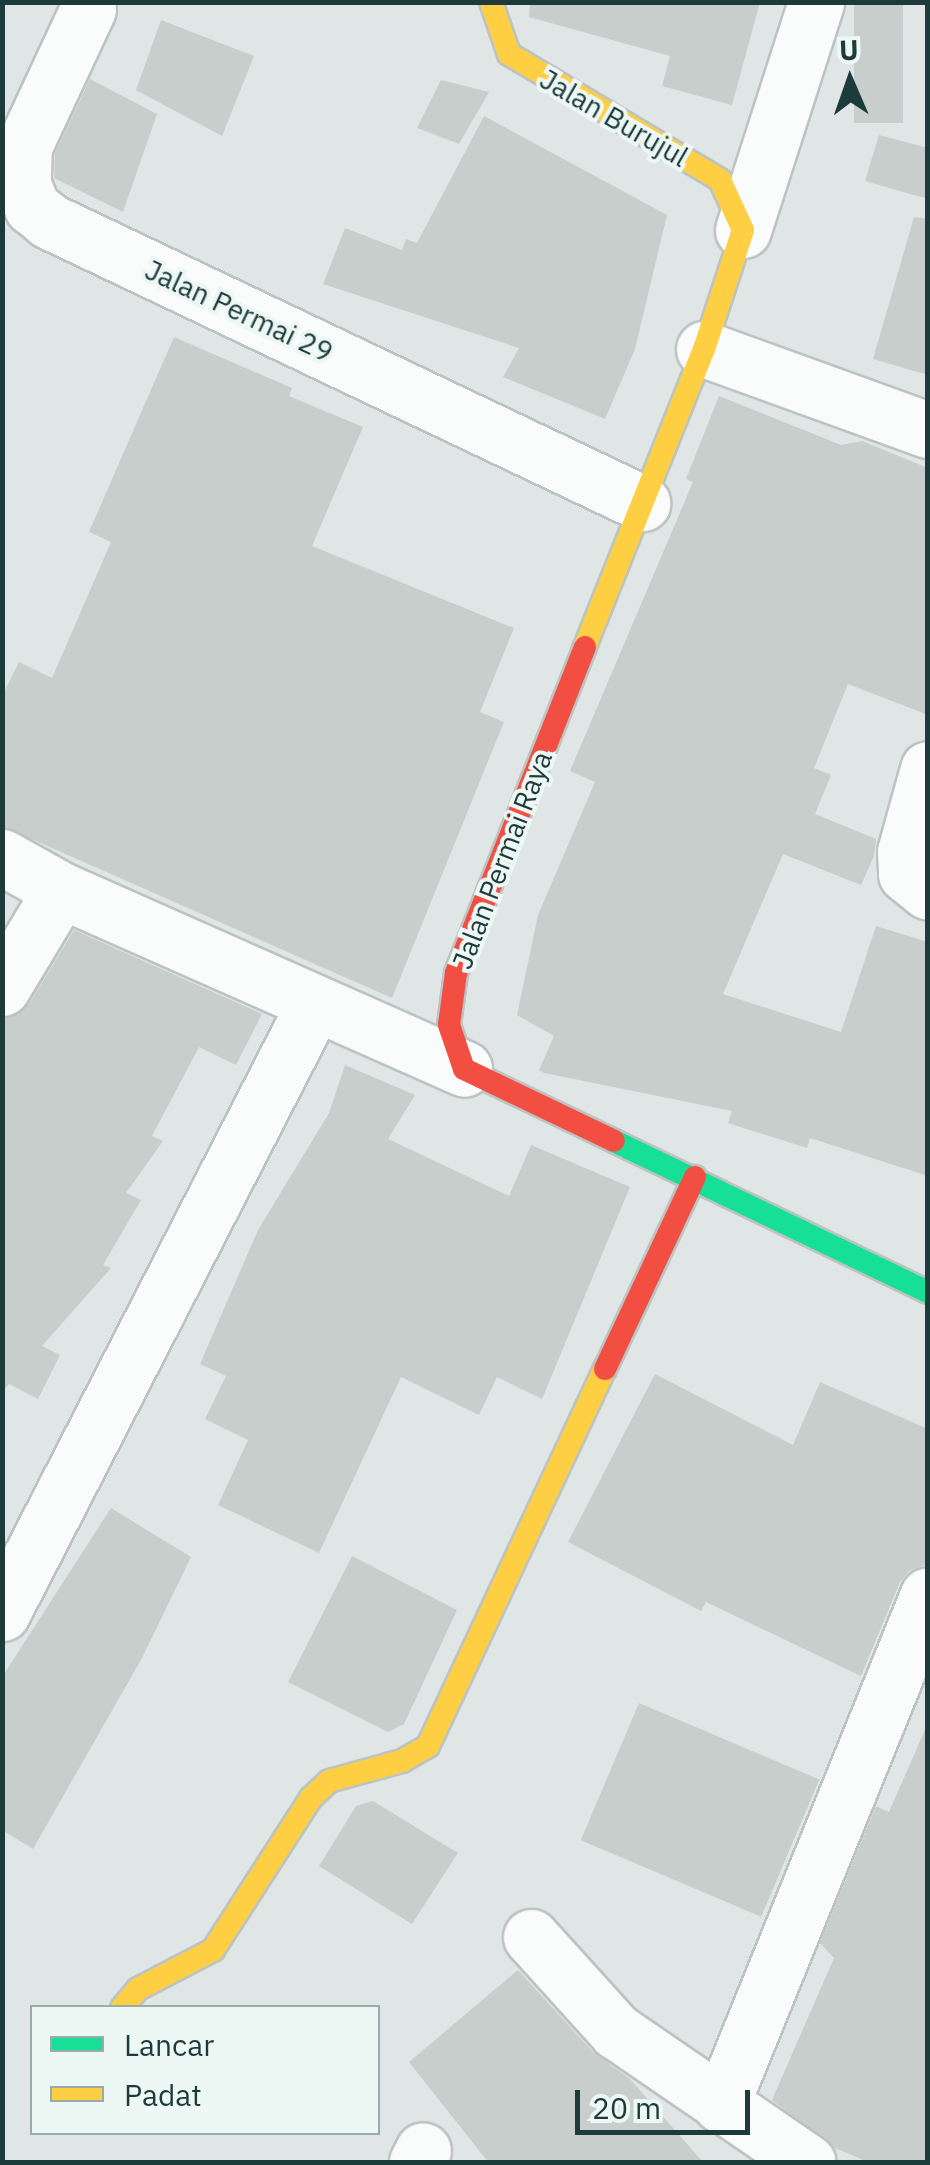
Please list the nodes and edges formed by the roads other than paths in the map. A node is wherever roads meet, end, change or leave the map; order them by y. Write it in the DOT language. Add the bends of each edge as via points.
graph roads {
  1 [pos="491,2"];
  2 [pos="816,2"];
  3 [pos="88,8"];
  4 [pos="743,230"];
  5 [pos="704,349"];
  6 [pos="928,430"];
  7 [pos="642,503"];
  8 [pos="928,769"];
  9 [pos="2,856"];
  10 [pos="60,890"];
  11 [pos="928,892"];
  12 [pos="2,988"];
  13 [pos="314,1005"];
  14 [pos="464,1069"];
  15 [pos="695,1177"];
  16 [pos="928,1292"];
  17 [pos="928,1596"];
  18 [pos="2,1613"];
  19 [pos="531,1937"];
  20 [pos="125,2005"];
  21 [pos="721,2105"];
  22 [pos="807,2162"];
  1 -- 4 [label="street, Jalan Burujul" via="509,54 720,180 734,198"];
  2 -- 4 [label="street"];
  3 -- 7 [label="street, Jalan Permai 29" via="24,146 23,184 32,206 49,220"];
  4 -- 5 [label="street, Jalan Permai Raya"];
  5 -- 6 [label="street"];
  5 -- 7 [label="street, Jalan Permai Raya"];
  7 -- 14 [label="street, Jalan Permai Raya" via="456,973 449,1024"];
  8 -- 11 [label="street" via="905,852 906,874"];
  9 -- 10 [label="street"];
  10 -- 12 [label="street"];
  10 -- 13 [label="street"];
  13 -- 14 [label="street"];
  13 -- 18 [label="street"];
  14 -- 15 [label="street"];
  15 -- 16 [label="street"];
  15 -- 20 [label="street" via="428,1746 402,1762 329,1780 232,1929 212,1950 138,1989"];
  17 -- 21 [label="street"];
  19 -- 21 [label="street" via="616,2031"];
  21 -- 22 [label="street"];
}
